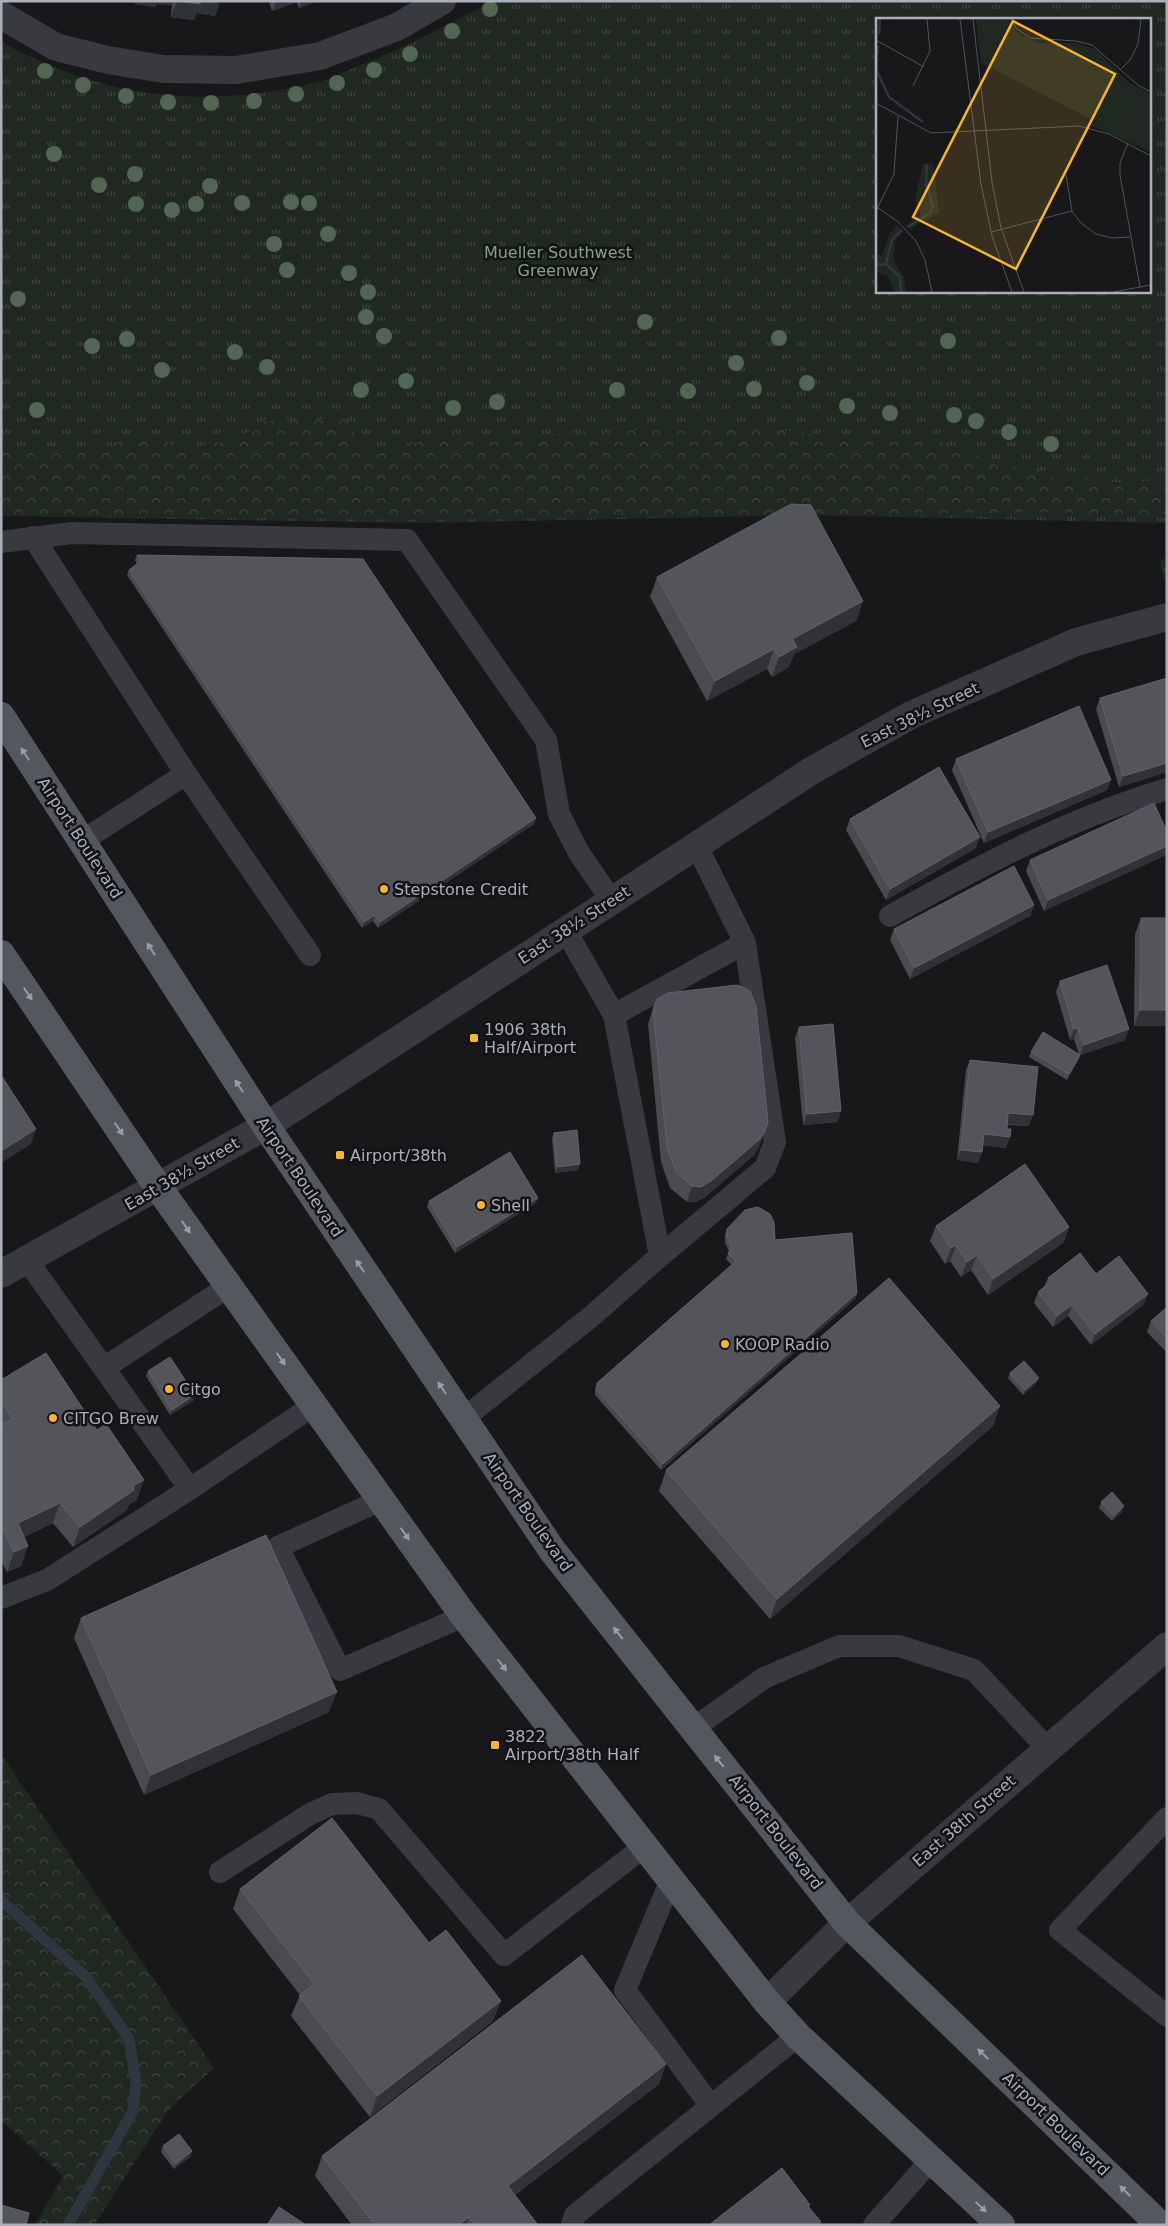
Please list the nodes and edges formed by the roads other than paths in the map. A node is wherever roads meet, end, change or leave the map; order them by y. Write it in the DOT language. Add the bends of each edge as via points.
graph roads {
  1 [pos="442,1"];
  2 [pos="1,15"];
  3 [pos="33,537"];
  4 [pos="1,542"];
  5 [pos="1167,617"];
  6 [pos="1,716"];
  7 [pos="186,774"];
  8 [pos="1167,789"];
  9 [pos="82,841"];
  10 [pos="697,846"];
  11 [pos="612,901"];
  12 [pos="890,916"];
  13 [pos="566,930"];
  14 [pos="745,943"];
  15 [pos="1,954"];
  16 [pos="310,955"];
  17 [pos="614,1015"];
  18 [pos="266,1126"];
  19 [pos="158,1187"];
  20 [pos="660,1256"];
  21 [pos="27,1260"];
  22 [pos="1,1274"];
  23 [pos="229,1286"];
  24 [pos="104,1368"];
  25 [pos="314,1406"];
  26 [pos="463,1419"];
  27 [pos="190,1490"];
  28 [pos="381,1500"];
  29 [pos="1,1598"];
  30 [pos="464,1616"];
  31 [pos="1167,1646"];
  32 [pos="694,1728"];
  33 [pos="1048,1749"];
  34 [pos="1167,1818"];
  35 [pos="645,1846"];
  36 [pos="220,1872"];
  37 [pos="671,1880"];
  38 [pos="847,1922"];
  39 [pos="767,2002"];
  40 [pos="1167,2016"];
  41 [pos="798,2036"];
  42 [pos="711,2106"];
  43 [pos="931,2160"];
  44 [pos="572,2225"];
  45 [pos="874,2225"];
  46 [pos="1001,2225"];
  47 [pos="1160,2225"];
  1 -- 2 [label="street" via="397,27 320,56 236,70 163,69 108,60 56,47"];
  3 -- 4 [label="lane"];
  3 -- 7 [label="lane"];
  3 -- 11 [label="lane" via="72,532 407,540 546,740 559,814"];
  5 -- 10 [label="street, East 38½ Street" via="1076,642 911,715 811,771"];
  9 -- 6 [label="main road, Airport Boulevard, one-way"];
  7 -- 9 [label="lane"];
  7 -- 16 [label="lane"];
  8 -- 12 [label="lane" via="1034,841 969,872"];
  18 -- 9 [label="main road, Airport Boulevard, one-way"];
  10 -- 11 [label="street, East 38½ Street"];
  10 -- 14 [label="lane"];
  11 -- 13 [label="street, East 38½ Street"];
  13 -- 17 [label="lane"];
  13 -- 18 [label="street, East 38½ Street"];
  14 -- 17 [label="lane"];
  14 -- 20 [label="lane" via="775,1142 765,1168"];
  15 -- 19 [label="main road, one-way"];
  17 -- 20 [label="lane"];
  18 -- 19 [label="street, East 38½ Street"];
  26 -- 18 [label="main road, Airport Boulevard, one-way"];
  19 -- 21 [label="street, East 38½ Street"];
  19 -- 23 [label="main road, one-way"];
  20 -- 26 [label="lane" via="593,1315"];
  21 -- 22 [label="street, East 38½ Street"];
  21 -- 24 [label="lane"];
  23 -- 24 [label="lane"];
  23 -- 25 [label="main road, one-way"];
  24 -- 27 [label="lane"];
  25 -- 27 [label="lane"];
  25 -- 28 [label="main road"];
  32 -- 26 [label="main road, Airport Boulevard, one-way" via="552,1550"];
  27 -- 29 [label="lane" via="47,1580"];
  28 -- 30 [label="main road, one-way"];
  28 -- 30 [label="lane" via="278,1547 340,1670"];
  30 -- 35 [label="main road, one-way"];
  31 -- 33 [label="street, East 38th Street"];
  32 -- 33 [label="lane" via="764,1678 839,1646 899,1646 974,1670"];
  38 -- 32 [label="main road, Airport Boulevard, one-way"];
  33 -- 38 [label="street, East 38th Street"];
  34 -- 40 [label="lane" via="1060,1930"];
  35 -- 36 [label="lane" via="504,1955 379,1809 357,1802 332,1804 310,1814"];
  35 -- 37 [label="main road"];
  37 -- 39 [label="main road"];
  37 -- 42 [label="lane" via="626,1990"];
  38 -- 39 [label="street, East 38th Street"];
  47 -- 38 [label="main road, Airport Boulevard, one-way"];
  39 -- 41 [label="main road"];
  41 -- 42 [label="lane"];
  41 -- 43 [label="main road"];
  42 -- 44 [label="lane" via="575,2215"];
  43 -- 45 [label="lane"];
  43 -- 46 [label="main road, one-way"];
}
